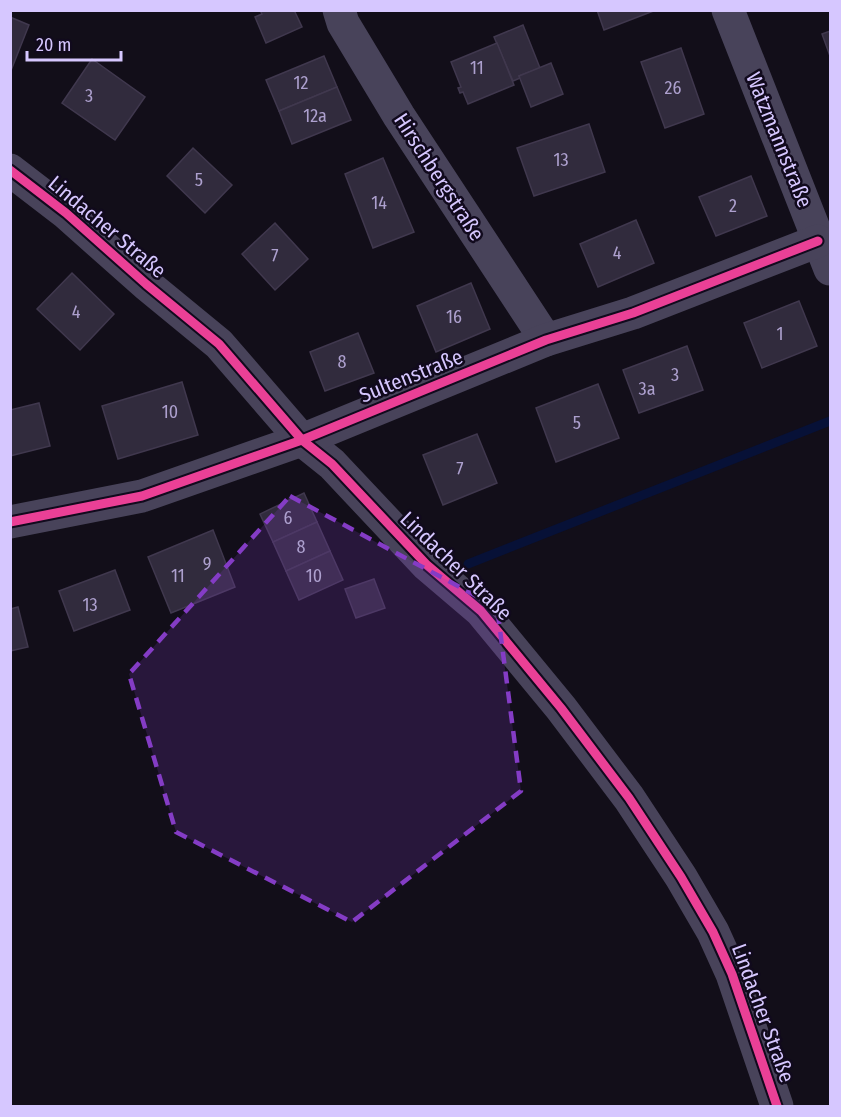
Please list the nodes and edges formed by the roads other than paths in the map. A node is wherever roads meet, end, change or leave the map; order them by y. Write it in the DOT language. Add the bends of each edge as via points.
graph roads {
  1 [pos="339,10"];
  2 [pos="728,10"];
  3 [pos="10,170"];
  4 [pos="824,255"];
  5 [pos="546,340"];
  6 [pos="302,440"];
  7 [pos="10,522"];
  8 [pos="777,1107"];
  1 -- 5 [label="street, Hirschbergstraße" via="399,117"];
  2 -- 4 [label="street, Watzmannstraße"];
  3 -- 6 [label="street, Lindacher Straße" via="219,344"];
  4 -- 5 [label="street, Sultenstraße"];
  5 -- 6 [label="street, Sultenstraße"];
  6 -- 7 [label="street, Sultenstraße" via="142,496"];
  6 -- 8 [label="street, Lindacher Straße" via="332,464 427,565 481,610 628,798 713,932 732,974"];
}
